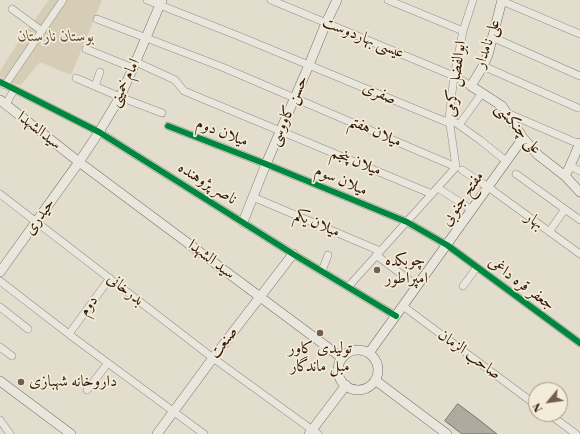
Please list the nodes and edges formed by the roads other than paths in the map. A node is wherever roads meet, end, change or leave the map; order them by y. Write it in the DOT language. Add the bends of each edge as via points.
graph roads {
  1 [pos="63,0"];
  2 [pos="147,0"];
  3 [pos="271,0"];
  4 [pos="337,0"];
  5 [pos="388,0"];
  6 [pos="473,0"];
  7 [pos="502,1"];
  8 [pos="161,3"];
  9 [pos="12,9"];
  10 [pos="97,19"];
  11 [pos="326,23"];
  12 [pos="42,31"];
  13 [pos="463,31"];
  14 [pos="580,34"];
  15 [pos="147,37"];
  16 [pos="492,37"];
  17 [pos="86,49"];
  18 [pos="135,65"];
  19 [pos="309,65"];
  20 [pos="483,66"];
  21 [pos="100,72"];
  22 [pos="454,76"];
  23 [pos="580,76"];
  24 [pos="76,78"];
  25 [pos="2,83"];
  26 [pos="95,86"];
  27 [pos="470,86"];
  28 [pos="14,90"];
  29 [pos="482,93"];
  30 [pos="120,97"];
  31 [pos="294,97"];
  32 [pos="3,102"];
  33 [pos="578,108"];
  34 [pos="162,113"];
  35 [pos="507,113"];
  36 [pos="449,120"];
  37 [pos="459,125"];
  38 [pos="168,126"];
  39 [pos="280,131"];
  40 [pos="99,132"];
  41 [pos="523,138"];
  42 [pos="580,143"];
  43 [pos="506,161"];
  44 [pos="79,162"];
  45 [pos="266,164"];
  46 [pos="570,166"];
  47 [pos="459,169"];
  48 [pos="580,171"];
  49 [pos="516,174"];
  50 [pos="565,176"];
  51 [pos="488,187"];
  52 [pos="435,191"];
  53 [pos="580,192"];
  54 [pos="0,194"];
  55 [pos="254,197"];
  56 [pos="565,209"];
  57 [pos="472,210"];
  58 [pos="580,220"];
  59 [pos="36,221"];
  60 [pos="243,222"];
  61 [pos="406,222"];
  62 [pos="549,232"];
  63 [pos="447,244"];
  64 [pos="378,253"];
  65 [pos="293,254"];
  66 [pos="580,254"];
  67 [pos="328,255"];
  68 [pos="477,267"];
  69 [pos="322,271"];
  70 [pos="0,272"];
  71 [pos="110,278"];
  72 [pos="0,281"];
  73 [pos="348,286"];
  74 [pos="417,286"];
  75 [pos="463,286"];
  76 [pos="260,296"];
  77 [pos="403,306"];
  78 [pos="0,308"];
  79 [pos="396,316"];
  80 [pos="28,329"];
  81 [pos="69,334"];
  82 [pos="580,343"];
  83 [pos="0,347"];
  84 [pos="369,353"];
  85 [pos="12,356"];
  86 [pos="213,358"];
  87 [pos="342,358"];
  88 [pos="108,363"];
  89 [pos="375,380"];
  90 [pos="0,381"];
  91 [pos="346,385"];
  92 [pos="87,390"];
  93 [pos="528,399"];
  94 [pos="174,411"];
  95 [pos="0,420"];
  96 [pos="560,422"];
  97 [pos="313,432"];
  98 [pos="10,434"];
  99 [pos="71,434"];
  100 [pos="157,434"];
  101 [pos="204,434"];
  102 [pos="447,434"];
  103 [pos="576,434"];
  1 -- 12 [label="street"];
  2 -- 8 [label="street, صفری"];
  3 -- 11 [label="street, عیسی بهاردوست"];
  4 -- 11 [label="street, حسن کاووسی"];
  5 -- 13 [label="street"];
  6 -- 13 [label="street, ابوالفضل کرمی"];
  7 -- 14 [label="street"];
  7 -- 16 [label="street, علی نامدار"];
  8 -- 15 [label="street, امام خمینی"];
  8 -- 19 [label="street, صفری"];
  9 -- 12 [label="street"];
  10 -- 15 [label="street, میلان هفتم"];
  11 -- 19 [label="street, حسن کاووسی"];
  11 -- 22 [label="street, عیسی بهاردوست"];
  12 -- 25 [label="street"];
  13 -- 22 [label="street, ابوالفضل کرمی"];
  15 -- 18 [label="street, امام خمینی"];
  15 -- 31 [label="street, میلان هفتم"];
  16 -- 20 [label="street, علی نامدار"];
  16 -- 23 [label="street"];
  17 -- 18 [label="street, میلان پنجم"];
  18 -- 30 [label="street, امام خمینی"];
  18 -- 39 [label="street, میلان پنجم" via="175,80 184,91"];
  19 -- 31 [label="street, حسن کاووسی"];
  19 -- 36 [label="street, صفری"];
  20 -- 27 [label="street, علی نامدار"];
  20 -- 33 [label="street"];
  21 -- 26 [label="street"];
  22 -- 27 [label="street, عیسی بهاردوست"];
  22 -- 36 [label="street, ابوالفضل کرمی"];
  24 -- 26 [label="street"];
  25 -- 28 [label="street, ناصر پژوهنده"];
  26 -- 30 [label="street"];
  27 -- 29 [label="street, علی چنکشی"];
  28 -- 32 [label="street"];
  28 -- 40 [label="street, ناصر پژوهنده"];
  29 -- 35 [label="street, علی چنکشی" via="502,106"];
  29 -- 37 [label="street"];
  30 -- 34 [label="street"];
  30 -- 40 [label="street, امام خمینی"];
  31 -- 39 [label="street, حسن کاووسی"];
  31 -- 47 [label="street, میلان هفتم"];
  32 -- 44 [label="street, سیدالشهدا"];
  35 -- 41 [label="street, علی چنکشی"];
  35 -- 42 [label="street"];
  36 -- 37 [label="street, صفری"];
  36 -- 47 [label="street, ابوالفضل کرمی"];
  37 -- 43 [label="street, صفری"];
  38 -- 45 [label="street, میلان دوم"];
  39 -- 45 [label="street, حسن کاووسی"];
  39 -- 52 [label="street, میلان پنجم"];
  40 -- 44 [label="street, امام خمینی"];
  40 -- 60 [label="street, ناصر پژوهنده"];
  41 -- 43 [label="street, مفتح جنوبی"];
  41 -- 50 [label="street, علی چنکشی" via="538,155"];
  42 -- 46 [label="street"];
  43 -- 51 [label="street, مفتح جنوبی"];
  44 -- 59 [label="street, حیدری"];
  44 -- 76 [label="street, سید الشهدا"];
  45 -- 55 [label="street, حسن کاووسی"];
  45 -- 61 [label="street, میلان سوم"];
  46 -- 48 [label="street"];
  46 -- 50 [label="street"];
  47 -- 51 [label="street, میلان هفتم"];
  47 -- 52 [label="street"];
  49 -- 56 [label="street, بهار"];
  50 -- 53 [label="street, علی چنکشی"];
  51 -- 57 [label="street, مفتح جنوبی"];
  51 -- 62 [label="street, بهار"];
  52 -- 57 [label="street, میلان پنجم"];
  52 -- 61 [label="street"];
  54 -- 59 [label="street, بدرخانی"];
  55 -- 60 [label="street, حسن کاووسی"];
  55 -- 64 [label="street, میلان یکم"];
  56 -- 58 [label="street, بهار"];
  56 -- 62 [label="street"];
  57 -- 63 [label="street, مفتح جنوبی"];
  59 -- 70 [label="street, حیدری"];
  59 -- 71 [label="street, بدرخانی"];
  60 -- 65 [label="street, ناصر پژوهنده"];
  61 -- 63 [label="street, میلان سوم"];
  61 -- 64 [label="street"];
  62 -- 66 [label="street, بهار"];
  63 -- 68 [label="street, جعفر قره داغی"];
  63 -- 74 [label="street, مفتح جنوبی"];
  64 -- 73 [label="street"];
  64 -- 74 [label="street, میلان یکم"];
  65 -- 69 [label="street, ناصر پژوهنده"];
  65 -- 76 [label="street, صنعت"];
  67 -- 69 [label="street"];
  68 -- 75 [label="street"];
  68 -- 82 [label="street, جعفر قره داغی"];
  69 -- 73 [label="street, ناصر پژوهنده"];
  71 -- 81 [label="street, دوم"];
  71 -- 86 [label="street, بدرخانی"];
  72 -- 81 [label="street"];
  73 -- 79 [label="street, ناصر پژوهنده"];
  74 -- 77 [label="street, مفتح جنوبی"];
  76 -- 86 [label="street, صنعت"];
  76 -- 87 [label="street, سید الشهدا"];
  77 -- 79 [label="street, مفتح جنوبی"];
  77 -- 93 [label="street, صاحب الزمان"];
  78 -- 80 [label="street"];
  79 -- 84 [label="street, مفتح جنوبی"];
  81 -- 88 [label="street"];
  83 -- 85 [label="street"];
  84 -- 87 [label="street" via="352,351"];
  84 -- 89 [label="street" via="378,368"];
  86 -- 94 [label="street, صنعت"];
  86 -- 97 [label="street, بدرخانی"];
  87 -- 91 [label="street" via="338,369"];
  88 -- 92 [label="street"];
  88 -- 94 [label="street"];
  89 -- 91 [label="street" via="358,390"];
  89 -- 102 [label="street"];
  90 -- 99 [label="street"];
  91 -- 97 [label="street"];
  94 -- 100 [label="street, صنعت"];
  94 -- 101 [label="street"];
  95 -- 98 [label="street"];
  96 -- 103 [label="street"];
}
